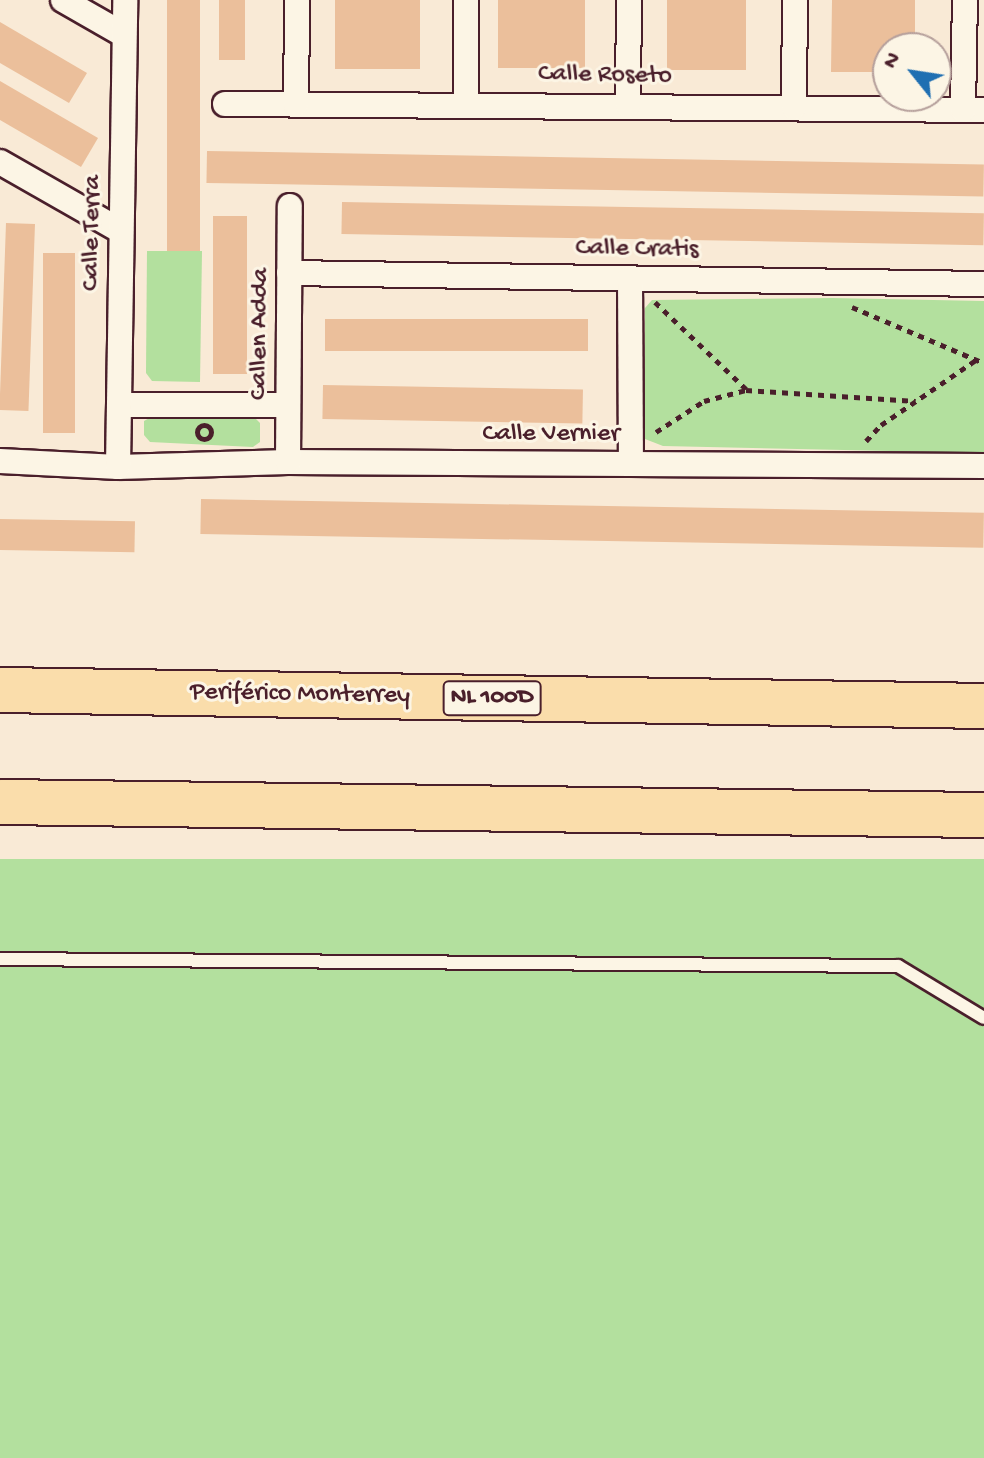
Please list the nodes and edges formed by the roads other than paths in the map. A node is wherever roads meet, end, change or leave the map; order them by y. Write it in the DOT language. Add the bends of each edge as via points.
graph roads {
  1 [pos="63,0"];
  2 [pos="125,0"];
  3 [pos="297,0"];
  4 [pos="466,0"];
  5 [pos="629,0"];
  6 [pos="795,0"];
  7 [pos="965,0"];
  8 [pos="124,35"];
  9 [pos="466,102"];
  10 [pos="225,104"];
  11 [pos="296,104"];
  12 [pos="628,105"];
  13 [pos="794,107"];
  14 [pos="974,110"];
  15 [pos="0,162"];
  16 [pos="290,206"];
  17 [pos="121,231"];
  18 [pos="289,273"];
  19 [pos="630,278"];
  20 [pos="984,284"];
  21 [pos="119,405"];
  22 [pos="288,405"];
  23 [pos="0,461"];
  24 [pos="288,462"];
  25 [pos="631,463"];
  26 [pos="984,466"];
  27 [pos="118,467"];
  28 [pos="0,690"];
  29 [pos="984,706"];
  30 [pos="0,802"];
  31 [pos="984,815"];
  32 [pos="0,959"];
  33 [pos="984,1018"];
  1 -- 8 [label="street"];
  2 -- 8 [label="street, Calle Terra"];
  3 -- 11 [label="street"];
  4 -- 9 [label="street"];
  5 -- 12 [label="street"];
  6 -- 13 [label="street"];
  7 -- 14 [label="street"];
  8 -- 17 [label="street, Calle Terra"];
  9 -- 11 [label="street, Calle Roseto"];
  9 -- 12 [label="street, Calle Roseto"];
  10 -- 11 [label="street, Calle Roseto"];
  12 -- 13 [label="street, Calle Roseto"];
  13 -- 14 [label="street, Calle Roseto"];
  15 -- 17 [label="street"];
  16 -- 18 [label="street, Callen Adda"];
  17 -- 21 [label="street, Calle Terra"];
  18 -- 19 [label="street, Calle Cratis"];
  18 -- 22 [label="street, Callen Adda"];
  19 -- 20 [label="street, Calle Cratis"];
  19 -- 25 [label="street"];
  21 -- 22 [label="street"];
  21 -- 27 [label="street, Calle Terra"];
  22 -- 24 [label="street, Callen Adda"];
  23 -- 27 [label="street, Calle Vernier"];
  24 -- 25 [label="street, Calle Vernier"];
  24 -- 27 [label="street, Calle Vernier"];
  25 -- 26 [label="street, Calle Vernier"];
  28 -- 29 [label="highway, Periférico Monterrey / NL 100D"];
  30 -- 31 [label="highway"];
  32 -- 33 [label="lane" via="898,966"];
}
